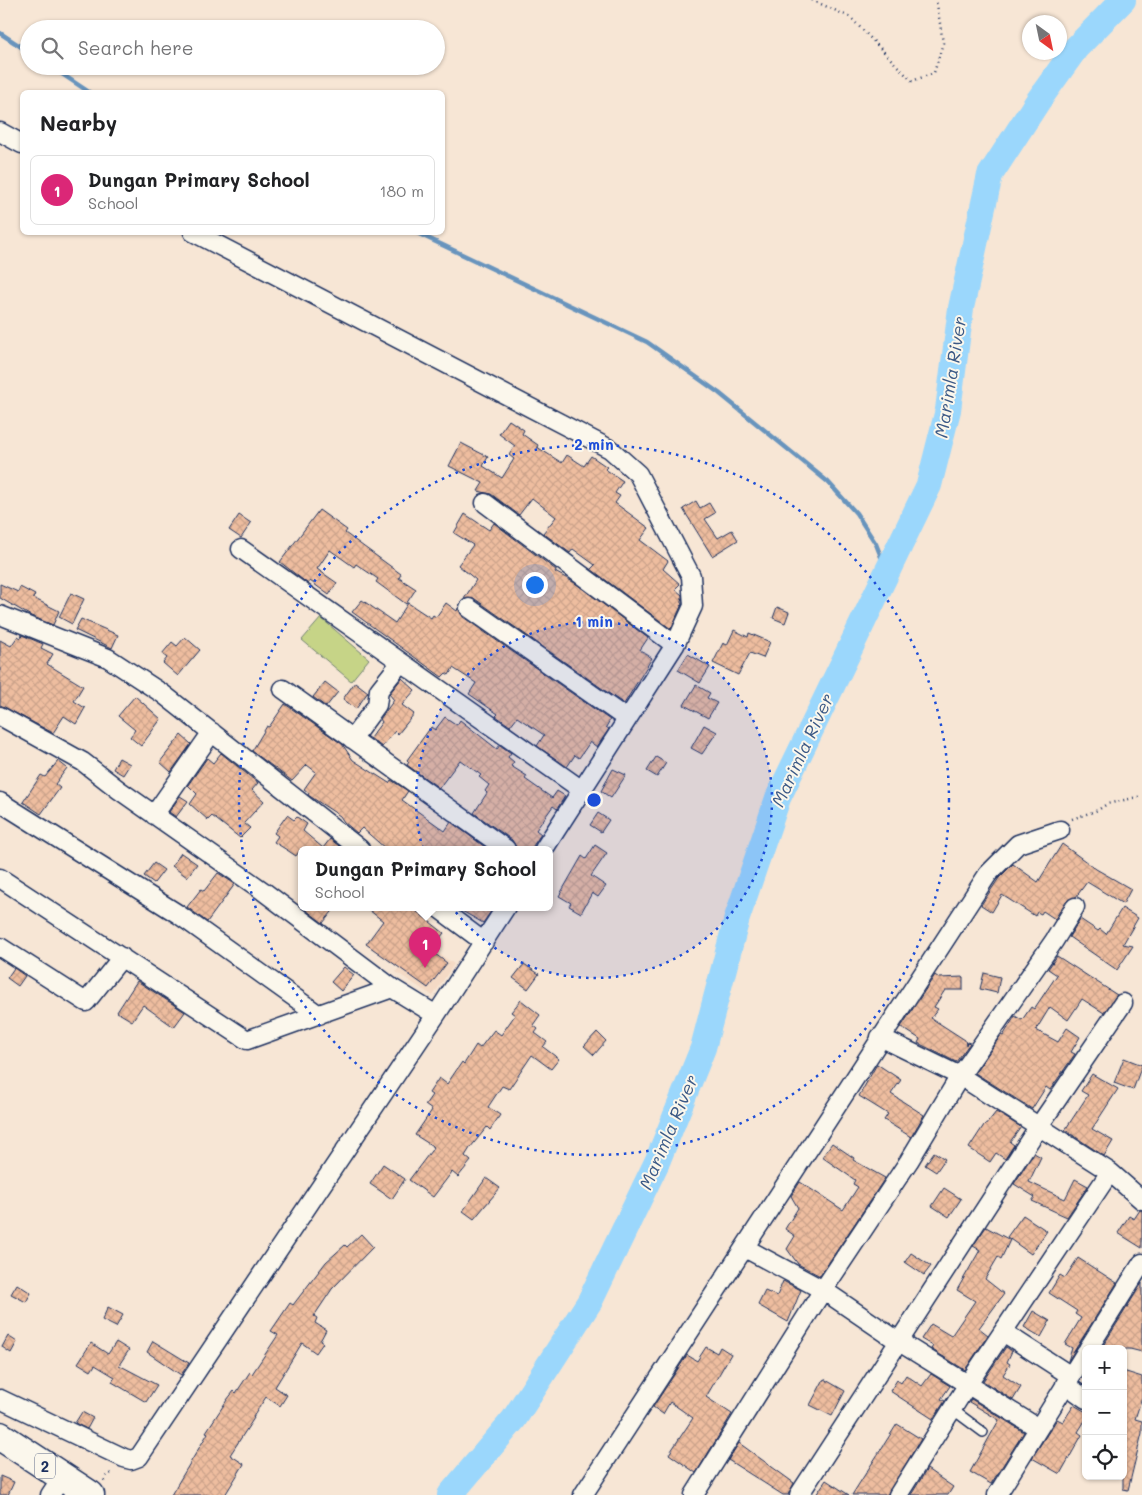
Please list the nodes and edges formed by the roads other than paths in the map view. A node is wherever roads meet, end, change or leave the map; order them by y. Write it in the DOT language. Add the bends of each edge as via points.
graph roads {
  1 [pos="0,132"];
  2 [pos="20,143"];
  3 [pos="199,235"];
  4 [pos="485,503"];
  5 [pos="241,548"];
  6 [pos="469,608"];
  7 [pos="0,615"];
  8 [pos="675,645"];
  9 [pos="402,662"];
  10 [pos="283,689"];
  11 [pos="0,716"];
  12 [pos="627,719"];
  13 [pos="212,732"];
  14 [pos="352,738"];
  15 [pos="582,790"];
  16 [pos="0,802"];
  17 [pos="154,815"];
  18 [pos="1060,830"];
  19 [pos="356,846"];
  20 [pos="502,846"];
  21 [pos="546,846"];
  22 [pos="0,878"];
  23 [pos="1075,907"];
  24 [pos="442,911"];
  25 [pos="503,911"];
  26 [pos="484,942"];
  27 [pos="0,947"];
  28 [pos="122,957"];
  29 [pos="392,988"];
  30 [pos="1123,1003"];
  31 [pos="319,1015"];
  32 [pos="436,1015"];
  33 [pos="880,1037"];
  34 [pos="960,1076"];
  35 [pos="1039,1126"];
  36 [pos="1110,1172"];
  37 [pos="1142,1200"];
  38 [pos="745,1248"];
  39 [pos="1142,1263"];
  40 [pos="823,1290"];
  41 [pos="1003,1332"];
  42 [pos="898,1341"];
  43 [pos="1090,1345"];
  44 [pos="1082,1358"];
  45 [pos="1068,1380"];
  46 [pos="968,1384"];
  47 [pos="1082,1394"];
  48 [pos="0,1399"];
  49 [pos="952,1409"];
  50 [pos="1038,1428"];
  51 [pos="983,1432"];
  52 [pos="0,1436"];
  53 [pos="56,1486"];
  54 [pos="90,1495"];
  55 [pos="583,1495"];
  56 [pos="694,1495"];
  57 [pos="799,1495"];
  58 [pos="898,1495"];
  59 [pos="997,1495"];
  1 -- 2 [label="street"];
  3 -- 8 [label="street" via="610,449 638,474 691,576 693,606"];
  4 -- 8 [label="street"];
  5 -- 9 [label="street"];
  6 -- 12 [label="street"];
  7 -- 13 [label="street" via="108,658 163,694"];
  8 -- 12 [label="street"];
  9 -- 14 [label="street" via="379,690 376,708"];
  9 -- 15 [label="street"];
  10 -- 14 [label="street"];
  11 -- 17 [label="street" via="83,762"];
  12 -- 15 [label="street"];
  13 -- 17 [label="street"];
  13 -- 19 [label="street"];
  14 -- 20 [label="street"];
  15 -- 21 [label="street"];
  16 -- 31 [label="street" via="178,914"];
  17 -- 29 [label="street" via="263,891"];
  18 -- 33 [label="street" via="1018,844 988,874"];
  22 -- 28 [label="street"];
  23 -- 34 [label="street"];
  24 -- 26 [label="street"];
  25 -- 26 [label="street"];
  26 -- 32 [label="street"];
  27 -- 28 [label="street" via="86,1002"];
  28 -- 31 [label="street" via="247,1040"];
  29 -- 31 [label="street"];
  29 -- 32 [label="street"];
  30 -- 35 [label="street"];
  32 -- 48 [label="street" via="138,1457 124,1458"];
  33 -- 34 [label="street"];
  33 -- 38 [label="street"];
  34 -- 35 [label="street"];
  34 -- 40 [label="street" via="909,1161"];
  35 -- 36 [label="street"];
  35 -- 42 [label="street"];
  36 -- 37 [label="street"];
  36 -- 41 [label="street"];
  38 -- 40 [label="street"];
  38 -- 55 [label="street"];
  39 -- 43 [label="street"];
  40 -- 42 [label="street"];
  40 -- 56 [label="street"];
  41 -- 45 [label="street"];
  41 -- 46 [label="street"];
  42 -- 46 [label="street"];
  42 -- 57 [label="street"];
  44 -- 45 [label="street"];
  45 -- 47 [label="street"];
  45 -- 50 [label="street"];
  46 -- 49 [label="street"];
  46 -- 50 [label="street"];
  49 -- 51 [label="lane"];
  49 -- 58 [label="street"];
  50 -- 59 [label="street"];
  52 -- 53 [label="highway, 2"];
  53 -- 54 [label="highway, 2"];
}
